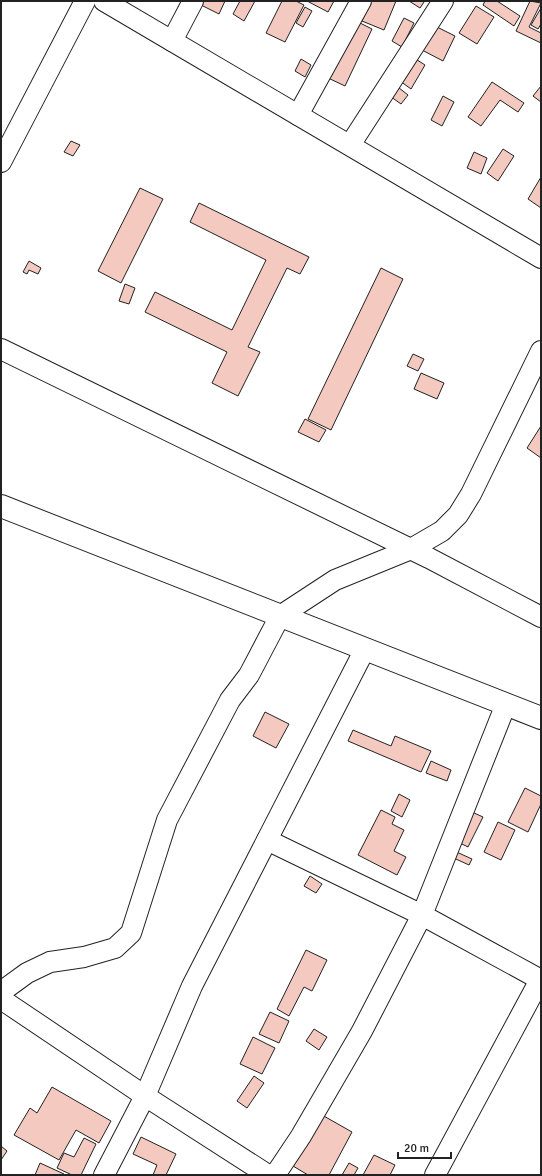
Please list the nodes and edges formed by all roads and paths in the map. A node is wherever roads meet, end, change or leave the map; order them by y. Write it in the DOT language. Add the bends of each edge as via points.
graph roads {
  1 [pos="85,1"];
  2 [pos="104,1"];
  3 [pos="193,1"];
  4 [pos="361,1"];
  5 [pos="443,1"];
  6 [pos="172,41"];
  7 [pos="298,115"];
  8 [pos="350,145"];
  9 [pos="1,162"];
  10 [pos="541,258"];
  11 [pos="1,349"];
  12 [pos="541,351"];
  13 [pos="1,506"];
  14 [pos="411,549"];
  15 [pos="280,616"];
  16 [pos="541,618"];
  17 [pos="365,650"];
  18 [pos="506,704"];
  19 [pos="541,718"];
  20 [pos="267,840"];
  21 [pos="422,915"];
  22 [pos="541,979"];
  23 [pos="1,992"];
  24 [pos="1,999"];
  25 [pos="145,1096"];
  26 [pos="104,1175"];
  27 [pos="268,1175"];
  28 [pos="274,1175"];
  29 [pos="435,1175"];
  1 -- 9 [label="street"];
  2 -- 6 [label="street"];
  3 -- 6 [label="street"];
  4 -- 7 [label="street"];
  5 -- 8 [label="street"];
  6 -- 7 [label="street"];
  7 -- 8 [label="street"];
  8 -- 10 [label="street"];
  11 -- 14 [label="street"];
  12 -- 14 [label="street" via="471,494 458,515 442,531"];
  13 -- 15 [label="main road"];
  14 -- 15 [label="street" via="336,580"];
  14 -- 16 [label="street"];
  15 -- 17 [label="main road"];
  15 -- 23 [label="street" via="249,675 230,700 168,820 132,933 115,948 84,957 50,962 27,973"];
  17 -- 18 [label="main road"];
  17 -- 20 [label="street"];
  18 -- 19 [label="main road"];
  18 -- 21 [label="street"];
  20 -- 21 [label="street"];
  20 -- 25 [label="street" via="192,986"];
  21 -- 22 [label="street"];
  21 -- 28 [label="street" via="362,1031 301,1136"];
  22 -- 29 [label="street"];
  24 -- 25 [label="street"];
  25 -- 26 [label="street"];
  25 -- 27 [label="street"];
}
